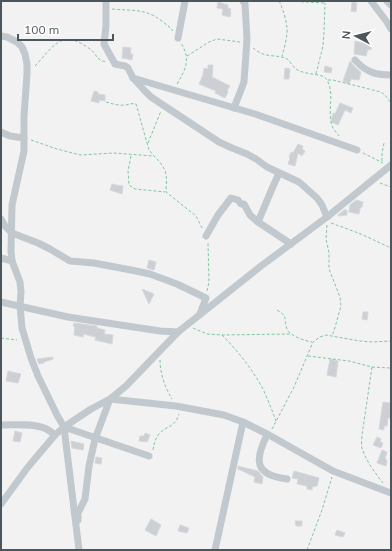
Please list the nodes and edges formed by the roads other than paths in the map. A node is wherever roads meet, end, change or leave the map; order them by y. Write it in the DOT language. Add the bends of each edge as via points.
graph roads {
  1 [pos="185,1"];
  2 [pos="243,1"];
  3 [pos="371,1"];
  4 [pos="387,1"];
  5 [pos="106,5"];
  6 [pos="391,5"];
  7 [pos="391,29"];
  8 [pos="1,36"];
  9 [pos="178,38"];
  10 [pos="355,60"];
  11 [pos="391,75"];
  12 [pos="133,78"];
  13 [pos="234,108"];
  14 [pos="1,132"];
  15 [pos="24,138"];
  16 [pos="357,150"];
  17 [pos="390,166"];
  18 [pos="280,173"];
  19 [pos="327,217"];
  20 [pos="1,219"];
  21 [pos="258,222"];
  22 [pos="12,233"];
  23 [pos="206,236"];
  24 [pos="291,244"];
  25 [pos="1,258"];
  26 [pos="12,261"];
  27 [pos="1,302"];
  28 [pos="20,306"];
  29 [pos="200,314"];
  30 [pos="178,332"];
  31 [pos="110,399"];
  32 [pos="243,422"];
  33 [pos="1,425"];
  34 [pos="64,427"];
  35 [pos="55,434"];
  36 [pos="268,435"];
  37 [pos="95,438"];
  38 [pos="150,455"];
  39 [pos="287,479"];
  40 [pos="389,490"];
  41 [pos="1,504"];
  42 [pos="77,533"];
  43 [pos="78,550"];
  44 [pos="215,550"];
  1 -- 9 [label="street"];
  2 -- 13 [label="street" via="247,39 244,82"];
  3 -- 7 [label="street"];
  4 -- 6 [label="street"];
  5 -- 12 [label="street" via="104,44 115,64 128,68"];
  8 -- 15 [label="street" via="17,42 25,54 27,74"];
  10 -- 11 [label="street" via="367,71"];
  12 -- 13 [label="street"];
  12 -- 18 [label="street" via="151,97 219,142"];
  13 -- 16 [label="street"];
  14 -- 15 [label="street"];
  15 -- 22 [label="street" via="23,160 12,205"];
  17 -- 19 [label="street"];
  18 -- 19 [label="street" via="299,182 311,192 322,205"];
  18 -- 21 [label="street"];
  19 -- 24 [label="street"];
  20 -- 22 [label="street"];
  21 -- 23 [label="street" via="250,215 244,204 231,198"];
  21 -- 24 [label="street"];
  22 -- 26 [label="street"];
  22 -- 29 [label="street" via="38,242 70,260 150,274 177,284 206,298"];
  24 -- 29 [label="street"];
  25 -- 26 [label="street"];
  26 -- 28 [label="street" via="20,282"];
  27 -- 28 [label="street"];
  28 -- 30 [label="street" via="68,317"];
  28 -- 34 [label="street" via="22,328 31,358"];
  29 -- 30 [label="street"];
  30 -- 31 [label="street"];
  31 -- 32 [label="street" via="179,407 224,415"];
  31 -- 34 [label="street"];
  31 -- 37 [label="street"];
  32 -- 36 [label="street"];
  32 -- 44 [label="street"];
  33 -- 35 [label="street" via="38,426"];
  34 -- 35 [label="street"];
  34 -- 37 [label="street"];
  34 -- 42 [label="street"];
  35 -- 41 [label="street"];
  36 -- 39 [label="street" via="259,459 260,466 269,475"];
  36 -- 40 [label="street" via="333,471"];
  37 -- 38 [label="street"];
  37 -- 42 [label="street" via="84,499 78,513"];
  42 -- 43 [label="street"];
}
